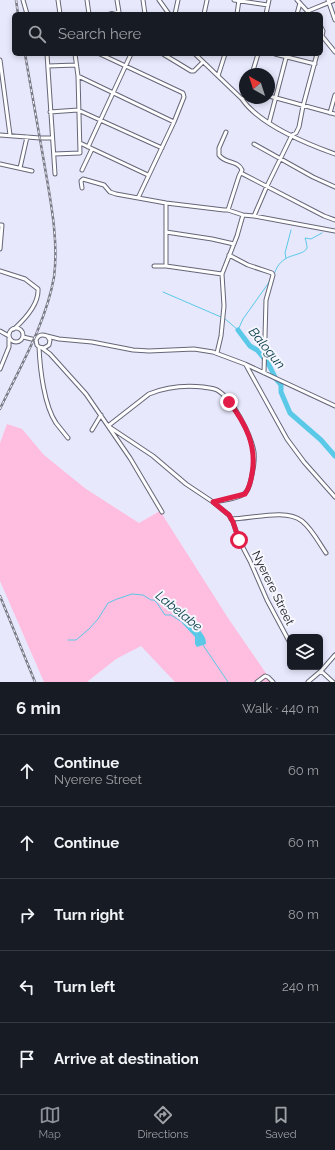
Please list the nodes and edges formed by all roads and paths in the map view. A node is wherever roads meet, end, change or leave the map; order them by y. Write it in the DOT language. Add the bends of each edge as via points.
graph roads {
  1 [pos="23,0"];
  2 [pos="58,0"];
  3 [pos="87,0"];
  4 [pos="117,0"];
  5 [pos="143,0"];
  6 [pos="159,0"];
  7 [pos="178,0"];
  8 [pos="207,0"];
  9 [pos="234,0"];
  10 [pos="239,0"];
  11 [pos="269,0"];
  12 [pos="335,0"];
  13 [pos="329,1"];
  14 [pos="298,2"];
  15 [pos="268,5"];
  16 [pos="26,12"];
  17 [pos="60,12"];
  18 [pos="89,12"];
  19 [pos="119,12"];
  20 [pos="145,12"];
  21 [pos="168,12"];
  22 [pos="175,12"];
  23 [pos="204,12"];
  24 [pos="238,12"];
  25 [pos="266,12"];
  26 [pos="297,12"];
  27 [pos="308,12"];
  28 [pos="311,12"];
  29 [pos="335,20"];
  30 [pos="323,39"];
  31 [pos="335,43"];
  32 [pos="330,45"];
  33 [pos="335,52"];
  34 [pos="47,56"];
  35 [pos="76,56"];
  36 [pos="104,56"];
  37 [pos="131,56"];
  38 [pos="166,56"];
  39 [pos="197,56"];
  40 [pos="224,56"];
  41 [pos="257,56"];
  42 [pos="287,56"];
  43 [pos="317,56"];
  44 [pos="0,60"];
  45 [pos="202,63"];
  46 [pos="315,64"];
  47 [pos="76,65"];
  48 [pos="1,66"];
  49 [pos="48,66"];
  50 [pos="126,67"];
  51 [pos="254,68"];
  52 [pos="78,76"];
  53 [pos="218,76"];
  54 [pos="114,93"];
  55 [pos="239,94"];
  56 [pos="335,95"];
  57 [pos="0,96"];
  58 [pos="5,96"];
  59 [pos="275,98"];
  60 [pos="248,104"];
  61 [pos="274,104"];
  62 [pos="303,106"];
  63 [pos="78,110"];
  64 [pos="50,112"];
  65 [pos="330,113"];
  66 [pos="335,114"];
  67 [pos="101,120"];
  68 [pos="174,122"];
  69 [pos="269,123"];
  70 [pos="226,132"];
  71 [pos="0,135"];
  72 [pos="10,135"];
  73 [pos="292,135"];
  74 [pos="27,137"];
  75 [pos="52,138"];
  76 [pos="80,143"];
  77 [pos="254,144"];
  78 [pos="88,147"];
  79 [pos="162,148"];
  80 [pos="92,149"];
  81 [pos="54,154"];
  82 [pos="335,154"];
  83 [pos="280,159"];
  84 [pos="0,164"];
  85 [pos="20,168"];
  86 [pos="82,170"];
  87 [pos="32,171"];
  88 [pos="241,173"];
  89 [pos="55,174"];
  90 [pos="148,175"];
  91 [pos="267,186"];
  92 [pos="335,186"];
  93 [pos="82,188"];
  94 [pos="138,198"];
  95 [pos="166,203"];
  96 [pos="228,210"];
  97 [pos="243,215"];
  98 [pos="254,216"];
  99 [pos="335,220"];
  100 [pos="0,225"];
  101 [pos="335,231"];
  102 [pos="166,232"];
  103 [pos="234,244"];
  104 [pos="0,249"];
  105 [pos="229,255"];
  106 [pos="154,266"];
  107 [pos="166,266"];
  108 [pos="0,271"];
  109 [pos="222,274"];
  110 [pos="21,322"];
  111 [pos="14,329"];
  112 [pos="20,330"];
  113 [pos="0,331"];
  114 [pos="47,336"];
  115 [pos="9,337"];
  116 [pos="23,337"];
  117 [pos="59,339"];
  118 [pos="36,340"];
  119 [pos="14,342"];
  120 [pos="49,344"];
  121 [pos="9,347"];
  122 [pos="40,348"];
  123 [pos="50,354"];
  124 [pos="217,354"];
  125 [pos="245,364"];
  126 [pos="0,368"];
  127 [pos="264,373"];
  128 [pos="335,406"];
  129 [pos="102,416"];
  130 [pos="108,426"];
  131 [pos="92,430"];
  132 [pos="68,438"];
  133 [pos="335,497"];
  134 [pos="213,502"];
  135 [pos="162,512"];
  136 [pos="231,519"];
  137 [pos="326,553"];
  138 [pos="287,637"];
  139 [pos="335,655"];
  140 [pos="322,671"];
  141 [pos="257,682"];
  142 [pos="273,682"];
  143 [pos="308,682"];
  144 [pos="333,682"];
  1 -- 16 [label="street"];
  2 -- 17 [label="street"];
  3 -- 18 [label="street"];
  4 -- 19 [label="street"];
  5 -- 20 [label="street"];
  6 -- 21 [label="street"];
  7 -- 22 [label="street"];
  8 -- 23 [label="street"];
  9 -- 10 [label="street"];
  10 -- 15 [label="street"];
  10 -- 24 [label="street"];
  11 -- 15 [label="street"];
  12 -- 13 [label="street"];
  13 -- 28 [label="street"];
  13 -- 29 [label="street"];
  14 -- 26 [label="street"];
  14 -- 27 [label="street"];
  15 -- 25 [label="street"];
  30 -- 32 [label="street"];
  31 -- 32 [label="street"];
  32 -- 33 [label="street"];
  34 -- 49 [label="street"];
  35 -- 47 [label="street"];
  36 -- 50 [label="street"];
  37 -- 50 [label="street"];
  38 -- 45 [label="street" via="190,71 194,71"];
  39 -- 45 [label="street"];
  40 -- 53 [label="street"];
  41 -- 51 [label="street"];
  42 -- 46 [label="street"];
  42 -- 59 [label="street"];
  43 -- 46 [label="street"];
  44 -- 48 [label="street"];
  45 -- 53 [label="street"];
  46 -- 62 [label="street"];
  47 -- 49 [label="street"];
  47 -- 52 [label="street"];
  48 -- 58 [label="street"];
  49 -- 64 [label="street"];
  50 -- 54 [label="street"];
  50 -- 68 [label="street" via="184,95"];
  52 -- 54 [label="street"];
  52 -- 63 [label="street"];
  53 -- 55 [label="street"];
  54 -- 67 [label="street"];
  54 -- 68 [label="street"];
  56 -- 65 [label="street"];
  57 -- 58 [label="street"];
  58 -- 72 [label="street"];
  59 -- 62 [label="street"];
  60 -- 69 [label="street"];
  61 -- 69 [label="street"];
  62 -- 65 [label="street"];
  62 -- 73 [label="street" via="299,127"];
  63 -- 64 [label="street"];
  63 -- 67 [label="street"];
  63 -- 76 [label="street"];
  64 -- 75 [label="street"];
  65 -- 66 [label="street"];
  67 -- 78 [label="street"];
  67 -- 79 [label="street"];
  68 -- 79 [label="street"];
  69 -- 73 [label="street"];
  70 -- 88 [label="street" via="219,148 220,155 224,160 239,164"];
  71 -- 72 [label="street"];
  72 -- 74 [label="street"];
  73 -- 82 [label="street"];
  73 -- 83 [label="street"];
  74 -- 75 [label="street"];
  74 -- 85 [label="street"];
  75 -- 81 [label="street"];
  76 -- 78 [label="street"];
  76 -- 81 [label="street" via="80,153"];
  77 -- 83 [label="street"];
  78 -- 80 [label="street"];
  79 -- 90 [label="street"];
  80 -- 86 [label="street"];
  80 -- 90 [label="street"];
  81 -- 89 [label="street"];
  83 -- 91 [label="street"];
  83 -- 92 [label="street"];
  84 -- 85 [label="street"];
  85 -- 87 [label="street"];
  88 -- 91 [label="street"];
  88 -- 96 [label="street"];
  90 -- 94 [label="street"];
  91 -- 98 [label="street"];
  91 -- 99 [label="street"];
  93 -- 94 [label="street" via="83,178 104,185 110,192"];
  94 -- 95 [label="street"];
  95 -- 96 [label="street"];
  95 -- 102 [label="street"];
  96 -- 97 [label="street"];
  97 -- 98 [label="street"];
  97 -- 103 [label="street"];
  98 -- 101 [label="street"];
  100 -- 104 [label="street"];
  102 -- 103 [label="street"];
  102 -- 107 [label="street"];
  103 -- 105 [label="street"];
  105 -- 109 [label="street"];
  105 -- 127 [label="street" via="272,273 266,300"];
  106 -- 107 [label="street"];
  107 -- 109 [label="street"];
  108 -- 110 [label="street" via="25,279 38,289 36,299"];
  109 -- 124 [label="street" via="223,313"];
  110 -- 111 [label="street"];
  110 -- 112 [label="street"];
  111 -- 112 [label="street"];
  111 -- 115 [label="street" via="10,331"];
  112 -- 116 [label="street"];
  113 -- 115 [label="street"];
  114 -- 117 [label="street"];
  114 -- 118 [label="street" via="39,336"];
  114 -- 120 [label="street"];
  115 -- 119 [label="street"];
  115 -- 121 [label="street"];
  116 -- 118 [label="street"];
  116 -- 119 [label="street" via="20,341"];
  117 -- 120 [label="street"];
  117 -- 124 [label="street" via="133,350 194,349"];
  118 -- 122 [label="street"];
  119 -- 121 [label="street"];
  120 -- 122 [label="street"];
  120 -- 123 [label="street"];
  121 -- 126 [label="street"];
  122 -- 123 [label="street"];
  122 -- 132 [label="street" via="41,375 48,405 56,423"];
  123 -- 129 [label="street"];
  124 -- 125 [label="street"];
  125 -- 127 [label="street"];
  125 -- 133 [label="street" via="287,439 308,468"];
  127 -- 128 [label="street"];
  129 -- 130 [label="street"];
  129 -- 131 [label="street"];
  130 -- 134 [label="street" via="153,456 186,484"];
  130 -- 134 [label="street" via="144,397 157,391 189,386 217,390 233,407 246,428 254,456 252,477 245,494"];
  130 -- 135 [label="street"];
  134 -- 136 [label="street"];
  136 -- 137 [label="street" via="276,514 294,516 308,526"];
  136 -- 138 [label="street, Nyerere Street"];
  139 -- 140 [label="street"];
  140 -- 143 [label="street"];
  140 -- 144 [label="street"];
  141 -- 142 [label="street" via="265,676"];
}
